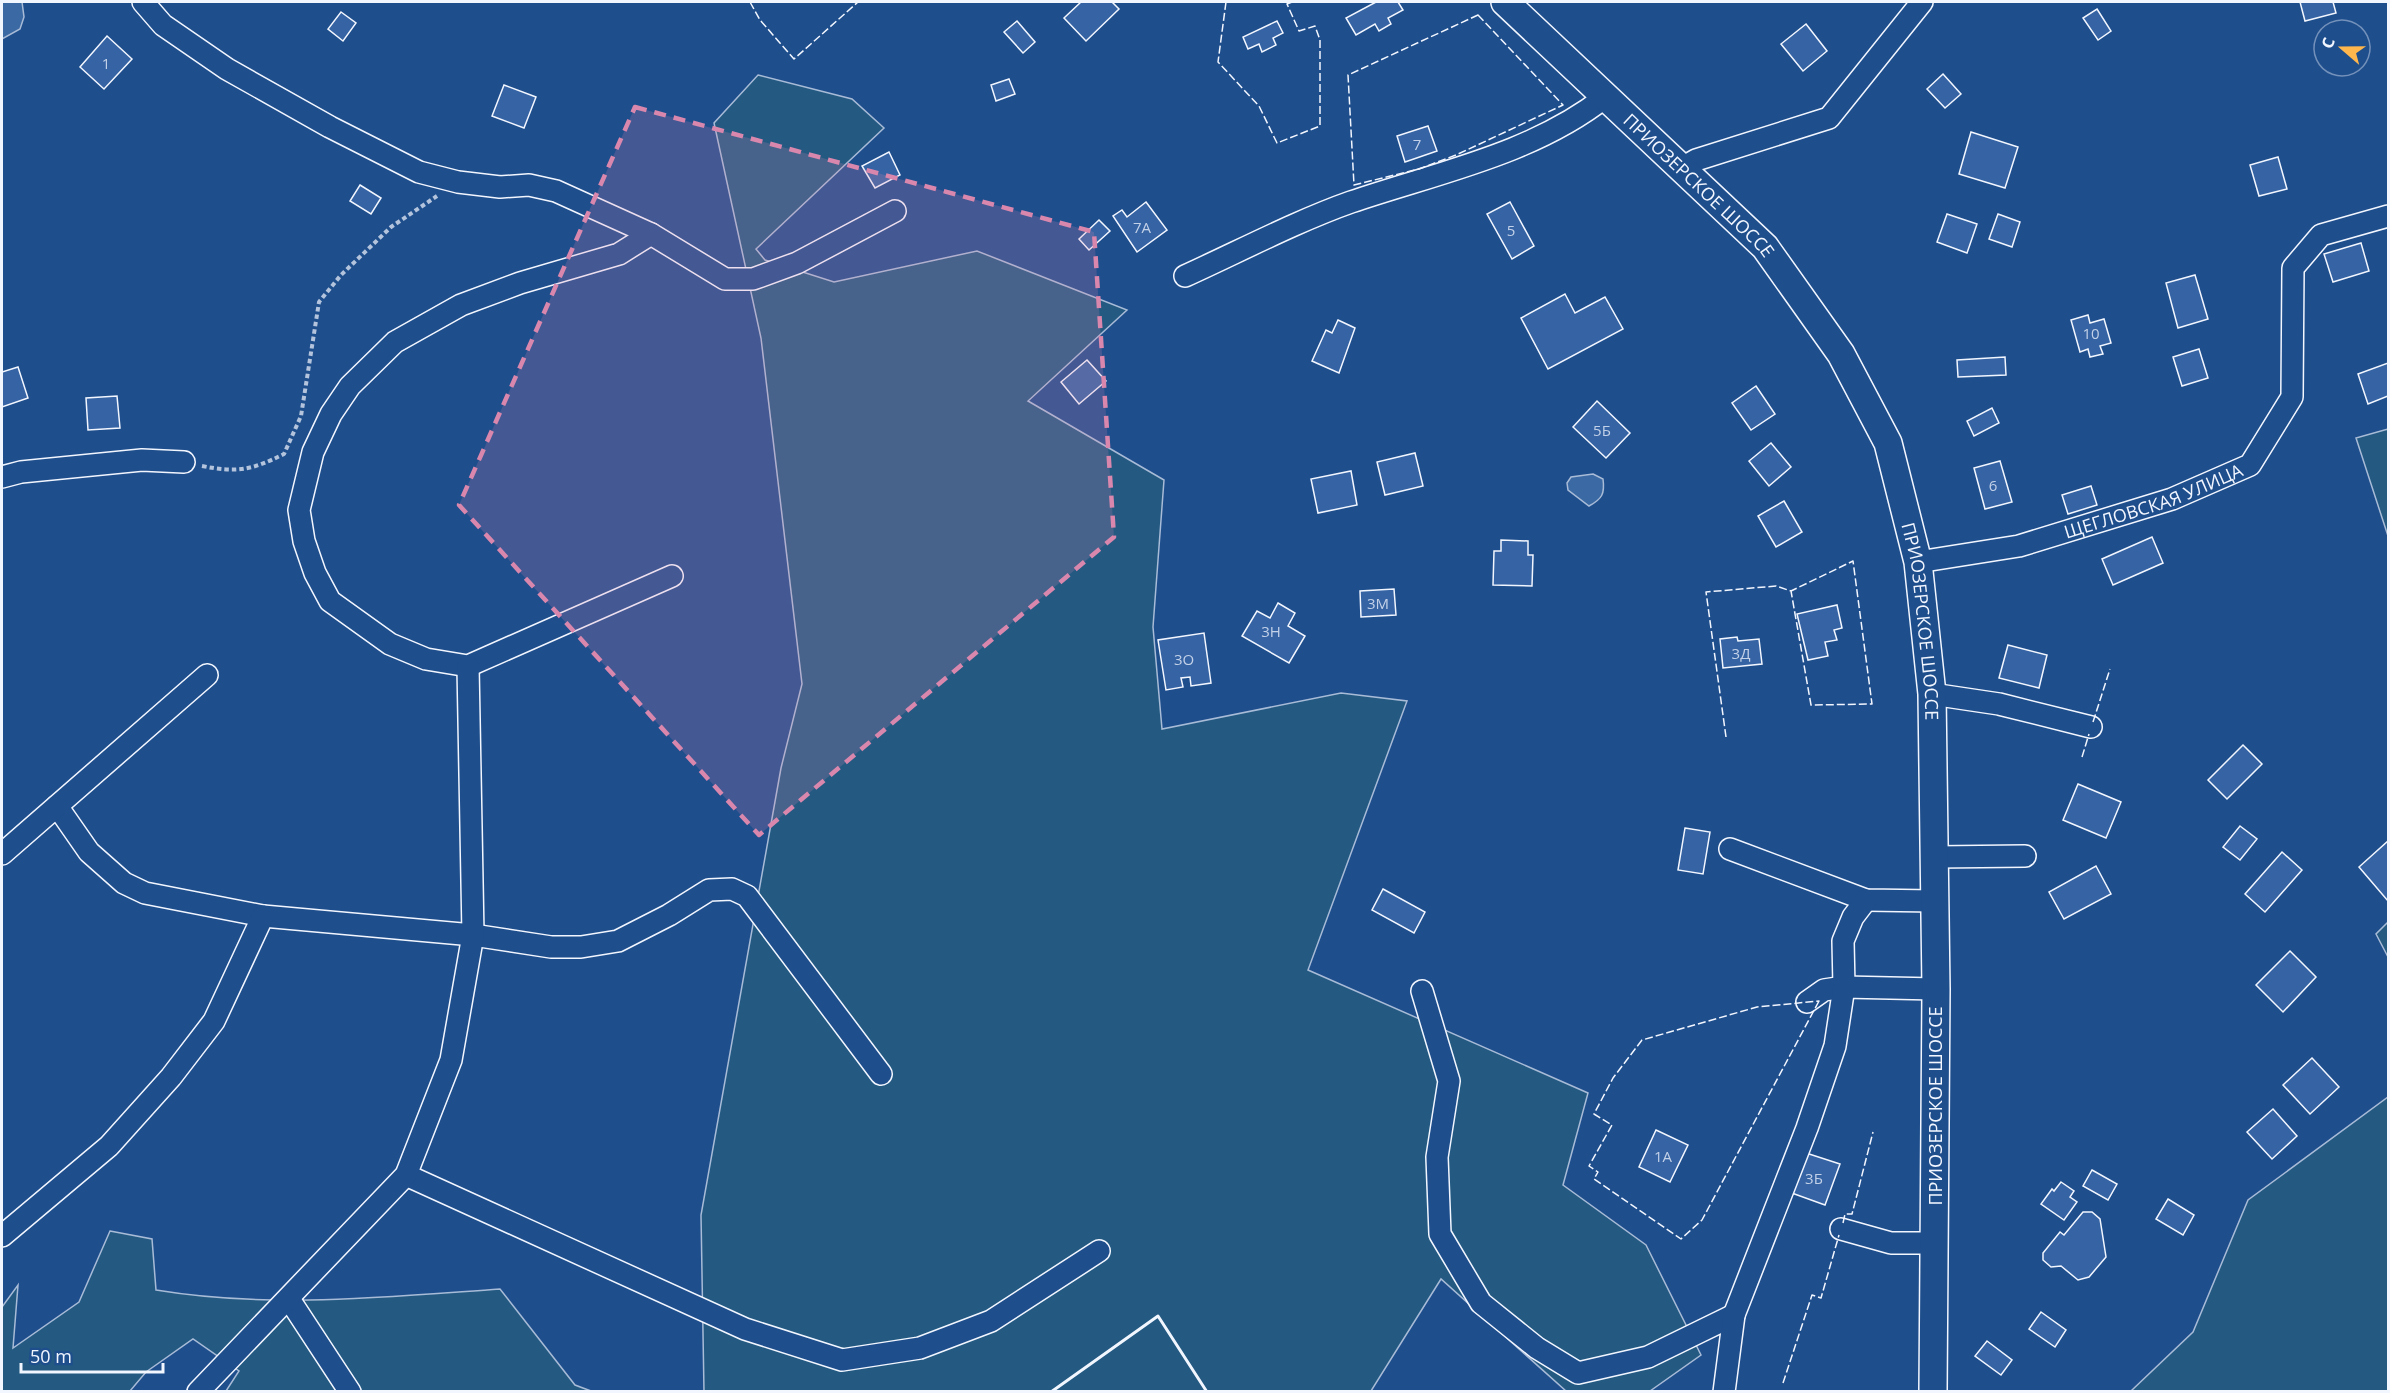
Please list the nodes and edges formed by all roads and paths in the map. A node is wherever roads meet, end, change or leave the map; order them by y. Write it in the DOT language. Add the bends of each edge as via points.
graph roads {
  1 [pos="143,2"];
  2 [pos="1505,2"];
  3 [pos="1922,2"];
  4 [pos="1605,96"];
  5 [pos="1682,168"];
  6 [pos="458,182"];
  7 [pos="895,211"];
  8 [pos="2388,216"];
  9 [pos="651,234"];
  10 [pos="1185,276"];
  11 [pos="184,462"];
  12 [pos="2,477"];
  13 [pos="1918,562"];
  14 [pos="672,576"];
  15 [pos="468,666"];
  16 [pos="207,675"];
  17 [pos="1932,694"];
  18 [pos="2091,727"];
  19 [pos="57,806"];
  20 [pos="1730,849"];
  21 [pos="2,854"];
  22 [pos="2025,856"];
  23 [pos="1936,857"];
  24 [pos="1866,900"];
  25 [pos="1935,902"];
  26 [pos="263,916"];
  27 [pos="473,935"];
  28 [pos="1844,987"];
  29 [pos="1936,989"];
  30 [pos="1422,991"];
  31 [pos="1807,1002"];
  32 [pos="881,1074"];
  33 [pos="406,1175"];
  34 [pos="1841,1229"];
  35 [pos="2,1236"];
  36 [pos="1934,1243"];
  37 [pos="1100,1251"];
  38 [pos="289,1299"];
  39 [pos="1734,1315"];
  40 [pos="198,1392"];
  41 [pos="350,1392"];
  42 [pos="1724,1392"];
  43 [pos="1933,1392"];
  1 -- 6 [label="street" via="163,25 227,69 420,172"];
  2 -- 4 [label="main road, ПРИОЗЕРСКОЕ ШОССЕ"];
  3 -- 5 [label="street" via="1829,118 1696,160"];
  4 -- 5 [label="main road, ПРИОЗЕРСКОЕ ШОССЕ"];
  4 -- 10 [label="street" via="1578,118 1495,155 1348,203"];
  5 -- 13 [label="main road, ПРИОЗЕРСКОЕ ШОССЕ" via="1765,247 1841,354 1888,443"];
  6 -- 9 [label="street" via="500,187 529,185 556,191"];
  6 -- 11 [label="path" via="391,227 319,302 301,416 284,454 256,468 229,471"];
  7 -- 9 [label="street" via="796,263 753,279 725,279"];
  8 -- 13 [label="street, ЩЕГЛОВСКАЯ УЛИЦА" via="2321,235 2293,268 2292,397 2250,465 2172,499 2019,546"];
  9 -- 15 [label="street" via="619,254 461,305 394,342 350,386 331,414 314,452 299,510 304,541 330,601 390,644 426,659"];
  11 -- 12 [label="street" via="142,460"];
  13 -- 17 [label="main road, ПРИОЗЕРСКОЕ ШОССЕ"];
  14 -- 15 [label="street"];
  15 -- 27 [label="street"];
  16 -- 19 [label="street"];
  17 -- 18 [label="street" via="1999,704"];
  17 -- 23 [label="main road, ПРИОЗЕРСКОЕ ШОССЕ"];
  19 -- 21 [label="street"];
  19 -- 26 [label="street" via="89,852 124,883 145,893"];
  20 -- 24 [label="street"];
  22 -- 23 [label="street"];
  23 -- 25 [label="main road, ПРИОЗЕРСКОЕ ШОССЕ"];
  24 -- 25 [label="street"];
  24 -- 28 [label="street" via="1853,917 1843,941"];
  25 -- 29 [label="main road, ПРИОЗЕРСКОЕ ШОССЕ"];
  26 -- 27 [label="street"];
  26 -- 35 [label="street" via="214,1021 171,1077 109,1146"];
  27 -- 32 [label="street" via="551,947 581,947 618,940 709,890 732,889 747,896"];
  27 -- 33 [label="street" via="451,1060"];
  28 -- 29 [label="street"];
  28 -- 31 [label="street" via="1824,990"];
  28 -- 39 [label="street" via="1835,1046"];
  29 -- 36 [label="main road, ПРИОЗЕРСКОЕ ШОССЕ"];
  30 -- 39 [label="street" via="1449,1081 1437,1157 1440,1234 1481,1303 1537,1348 1578,1373 1648,1358"];
  33 -- 37 [label="street" via="745,1329 842,1360 920,1348 991,1321"];
  33 -- 38 [label="street"];
  34 -- 36 [label="street" via="1891,1243"];
  36 -- 43 [label="main road, ПРИОЗЕРСКОЕ ШОССЕ"];
  38 -- 40 [label="street"];
  38 -- 41 [label="street"];
  39 -- 42 [label="street"];
}
